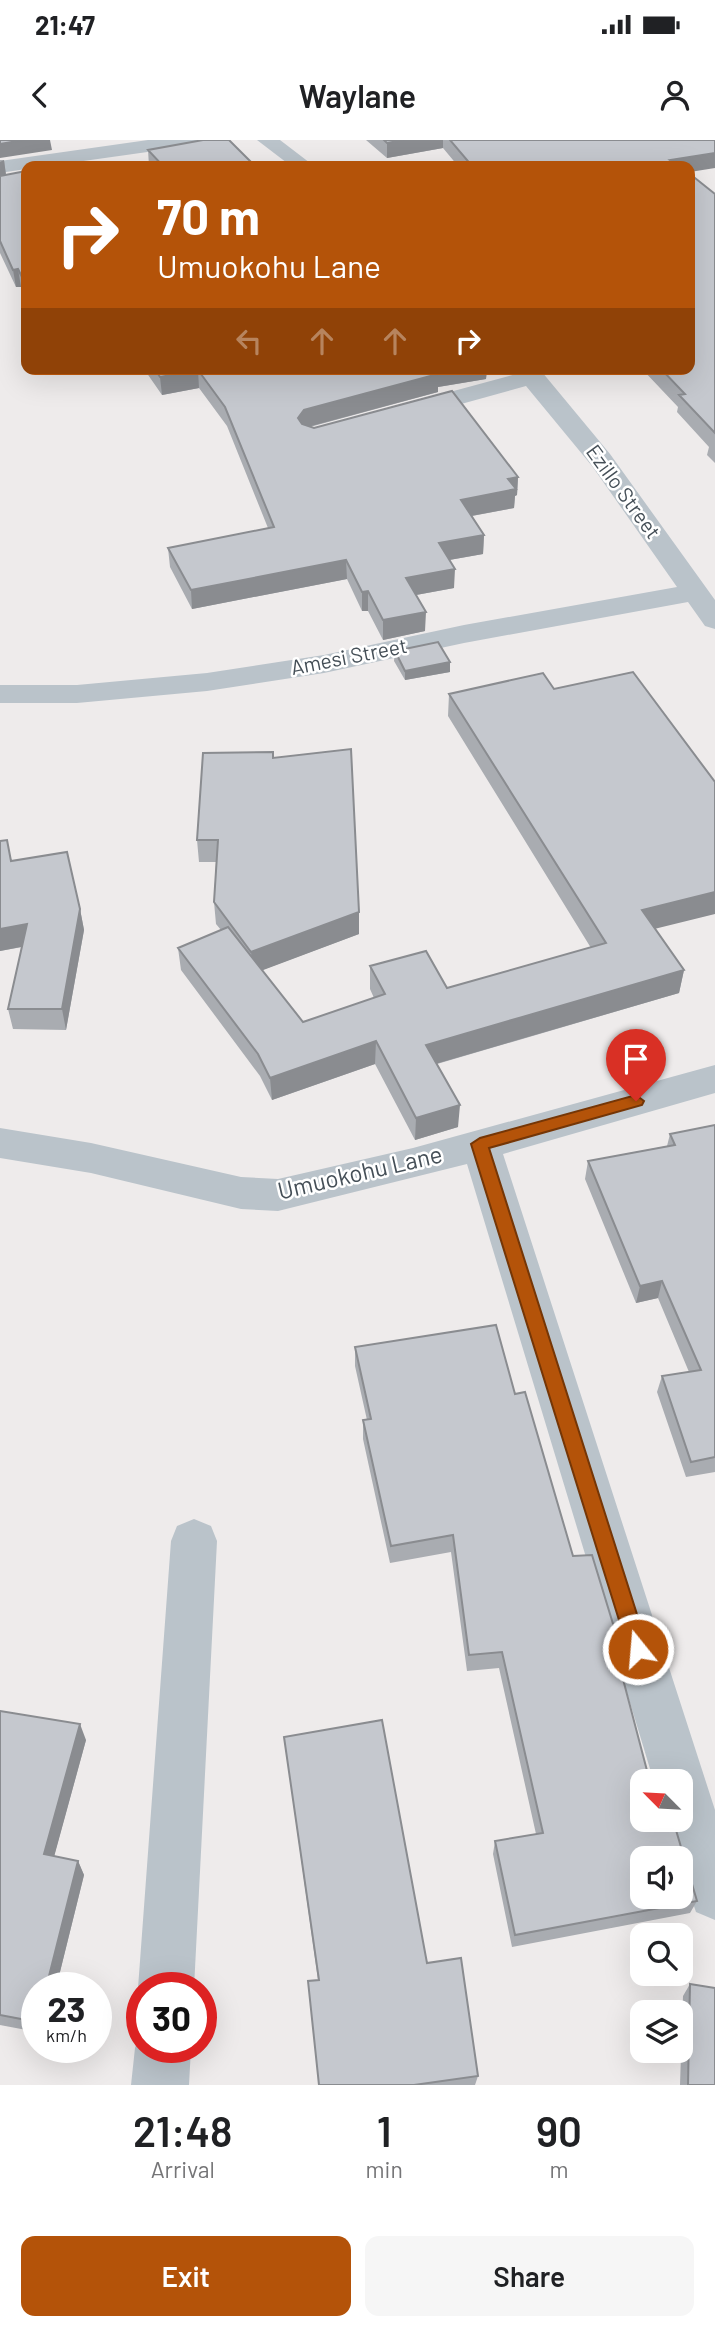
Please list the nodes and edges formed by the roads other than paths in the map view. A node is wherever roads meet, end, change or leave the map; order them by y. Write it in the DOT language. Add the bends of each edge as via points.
graph roads {
  1 [pos="190,140"];
  2 [pos="267,140"];
  3 [pos="42,161"];
  4 [pos="297,161"];
  5 [pos="21,164"];
  6 [pos="0,167"];
  7 [pos="522,375"];
  8 [pos="531,375"];
  9 [pos="379,418"];
  10 [pos="695,592"];
  11 [pos="715,620"];
  12 [pos="0,694"];
  13 [pos="715,1079"];
  14 [pos="0,1143"];
  15 [pos="480,1144"];
  16 [pos="194,1541"];
  17 [pos="676,1769"];
  18 [pos="693,1824"];
  19 [pos="715,1893"];
  20 [pos="167,1972"];
  21 [pos="162,2063"];
  22 [pos="160,2085"];
  1 -- 3 [label="street"];
  2 -- 4 [label="street"];
  5 -- 6 [label="street"];
  7 -- 9 [label="street"];
  8 -- 10 [label="street, Ezillo Street" via="601,460"];
  10 -- 11 [label="street, Ezillo Street"];
  10 -- 12 [label="street, Amesi Street" via="324,664 207,682 77,694"];
  13 -- 15 [label="street, Umuokohu Lane"];
  14 -- 15 [label="street, Umuokohu Lane" via="91,1158 241,1193 278,1195"];
  15 -- 17 [label="street"];
  16 -- 20 [label="street"];
  18 -- 19 [label="street"];
  21 -- 22 [label="street"];
}
